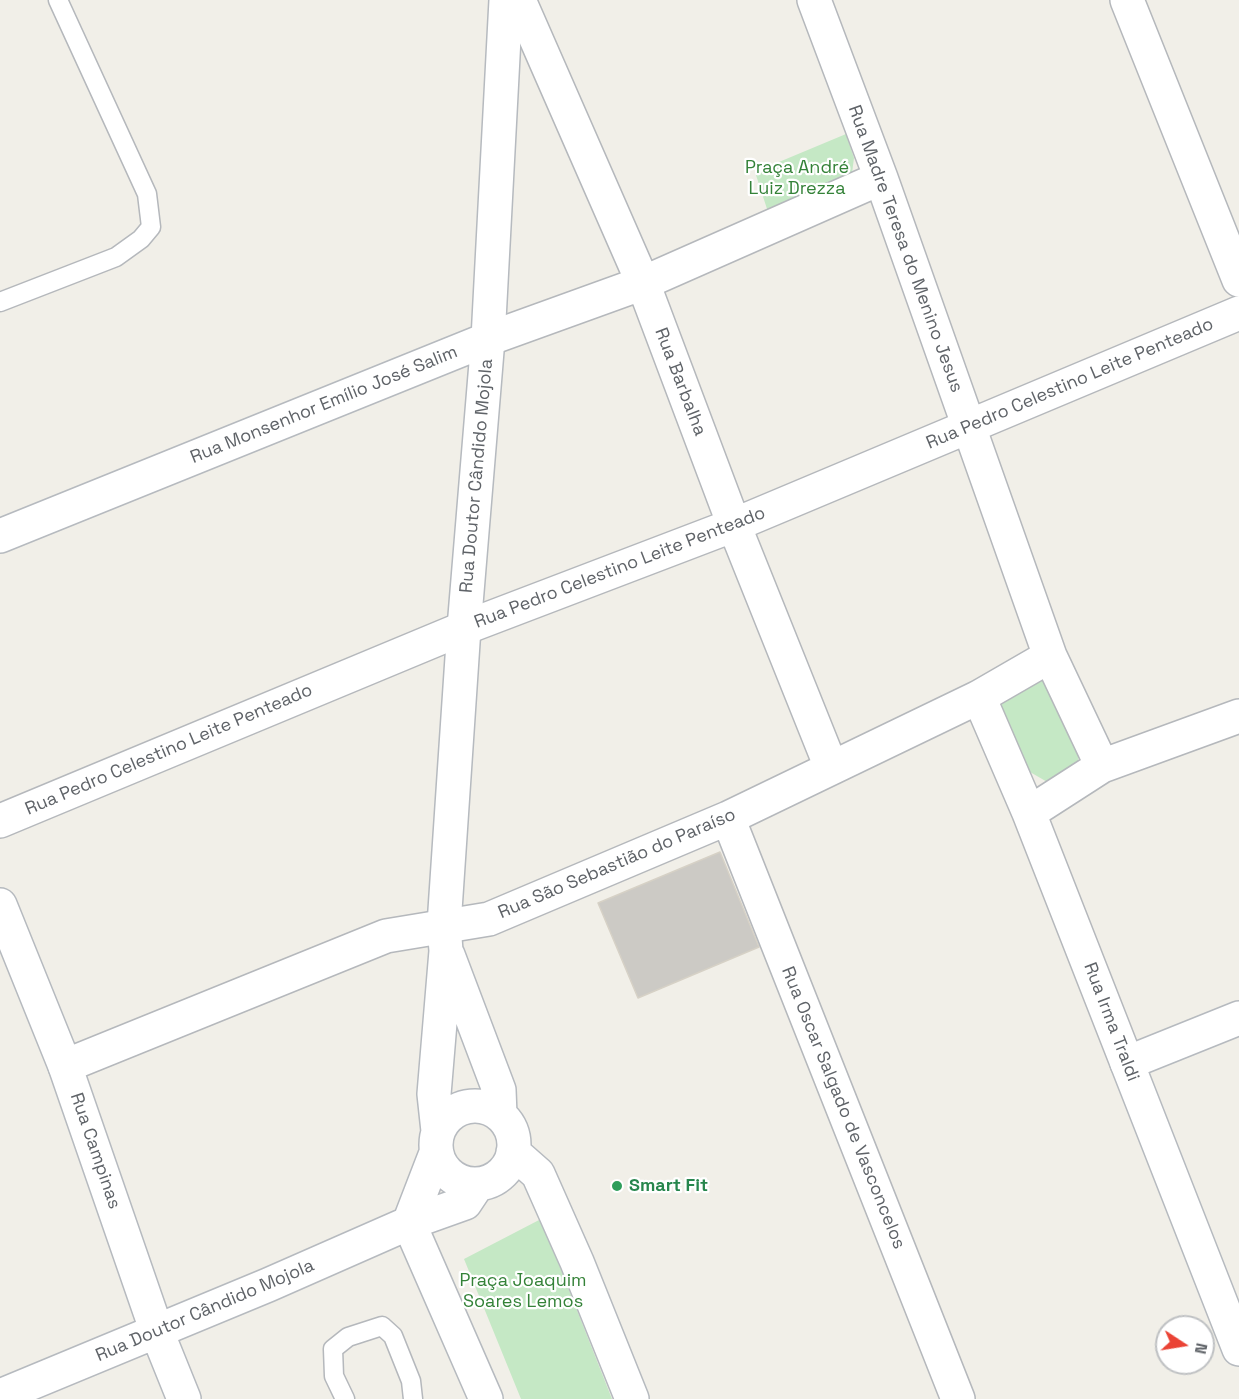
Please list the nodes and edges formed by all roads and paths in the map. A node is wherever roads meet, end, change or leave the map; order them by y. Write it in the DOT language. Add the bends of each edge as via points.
graph roads {
  1 [pos="58,0"];
  2 [pos="506,0"];
  3 [pos="519,0"];
  4 [pos="814,0"];
  5 [pos="1127,0"];
  6 [pos="881,178"];
  7 [pos="1236,262"];
  8 [pos="643,284"];
  9 [pos="0,302"];
  10 [pos="1239,313"];
  11 [pos="488,339"];
  12 [pos="969,427"];
  13 [pos="734,525"];
  14 [pos="0,536"];
  15 [pos="464,628"];
  16 [pos="1050,656"];
  17 [pos="979,697"];
  18 [pos="1239,716"];
  19 [pos="1102,766"];
  20 [pos="831,767"];
  21 [pos="1029,813"];
  22 [pos="728,818"];
  23 [pos="0,820"];
  24 [pos="0,905"];
  25 [pos="445,938"];
  26 [pos="1239,1018"];
  27 [pos="1127,1063"];
  28 [pos="66,1066"];
  29 [pos="500,1115"];
  30 [pos="437,1142"];
  31 [pos="513,1152"];
  32 [pos="477,1185"];
  33 [pos="409,1223"];
  34 [pos="158,1332"];
  35 [pos="1236,1332"];
  36 [pos="0,1396"];
  37 [pos="184,1399"];
  38 [pos="345,1399"];
  39 [pos="413,1399"];
  40 [pos="486,1399"];
  41 [pos="632,1399"];
  42 [pos="958,1399"];
  1 -- 9 [label="lane" via="147,194 152,227 116,258"];
  2 -- 11 [label="street, Rua Doutor Cândido Mojola"];
  3 -- 8 [label="street, Rua Barbalha"];
  4 -- 6 [label="street, Rua Madre Teresa do Menino Jesus"];
  5 -- 7 [label="street"];
  6 -- 8 [label="street, Rua Monsenhor Emílio José Salim"];
  6 -- 12 [label="street, Rua Madre Teresa do Menino Jesus"];
  8 -- 11 [label="street, Rua Monsenhor Emílio José Salim"];
  8 -- 13 [label="street, Rua Barbalha"];
  10 -- 12 [label="street, Rua Pedro Celestino Leite Penteado"];
  11 -- 14 [label="street, Rua Monsenhor Emílio José Salim"];
  11 -- 15 [label="street, Rua Doutor Cândido Mojola"];
  12 -- 13 [label="street, Rua Pedro Celestino Leite Penteado"];
  12 -- 16 [label="street, Rua Madre Teresa do Menino Jesus"];
  13 -- 15 [label="street, Rua Pedro Celestino Leite Penteado"];
  13 -- 20 [label="street, Rua Barbalha"];
  15 -- 23 [label="street, Rua Pedro Celestino Leite Penteado"];
  15 -- 25 [label="street, Rua Doutor Cândido Mojola"];
  16 -- 17 [label="street, Rua São Sebastião do Paraíso"];
  16 -- 19 [label="street, Rua Madre Teresa do Menino Jesus"];
  17 -- 20 [label="street, Rua São Sebastião do Paraíso"];
  17 -- 21 [label="street, Rua Irma Traldi"];
  18 -- 19 [label="street"];
  19 -- 21 [label="street"];
  20 -- 22 [label="street, Rua São Sebastião do Paraíso"];
  21 -- 27 [label="street, Rua Irma Traldi"];
  22 -- 25 [label="street, Rua São Sebastião do Paraíso"];
  22 -- 42 [label="street, Rua Oscar Salgado de Vasconcelos"];
  24 -- 28 [label="street, Rua Campinas"];
  25 -- 28 [label="street, Rua São Sebastião do Paraíso" via="386,936"];
  25 -- 29 [label="street, Rua Doutor Cândido Mojola" via="498,1090"];
  25 -- 30 [label="street, Rua Doutor Cândido Mojola" via="434,1094"];
  26 -- 27 [label="street"];
  27 -- 35 [label="street, Rua Irma Traldi"];
  28 -- 34 [label="street, Rua Campinas"];
  29 -- 30 [label="street, Rua Doutor Cândido Mojola" via="477,1106 465,1107 449,1116"];
  29 -- 31 [label="street, Rua Doutor Cândido Mojola" via="512,1131"];
  30 -- 32 [label="street, Rua Doutor Cândido Mojola" via="440,1164 456,1180"];
  30 -- 33 [label="street, Rua Doutor Cândido Mojola"];
  31 -- 32 [label="street, Rua Doutor Cândido Mojola" via="507,1168 494,1180"];
  31 -- 41 [label="street" via="538,1174"];
  32 -- 33 [label="street, Rua Doutor Cândido Mojola" via="465,1203"];
  33 -- 34 [label="street, Rua Doutor Cândido Mojola"];
  33 -- 40 [label="street"];
  34 -- 36 [label="street, Rua Doutor Cândido Mojola"];
  34 -- 37 [label="street, Rua Campinas"];
  38 -- 39 [label="lane" via="334,1376 333,1349 348,1337 382,1326 393,1336 411,1381"];
}
